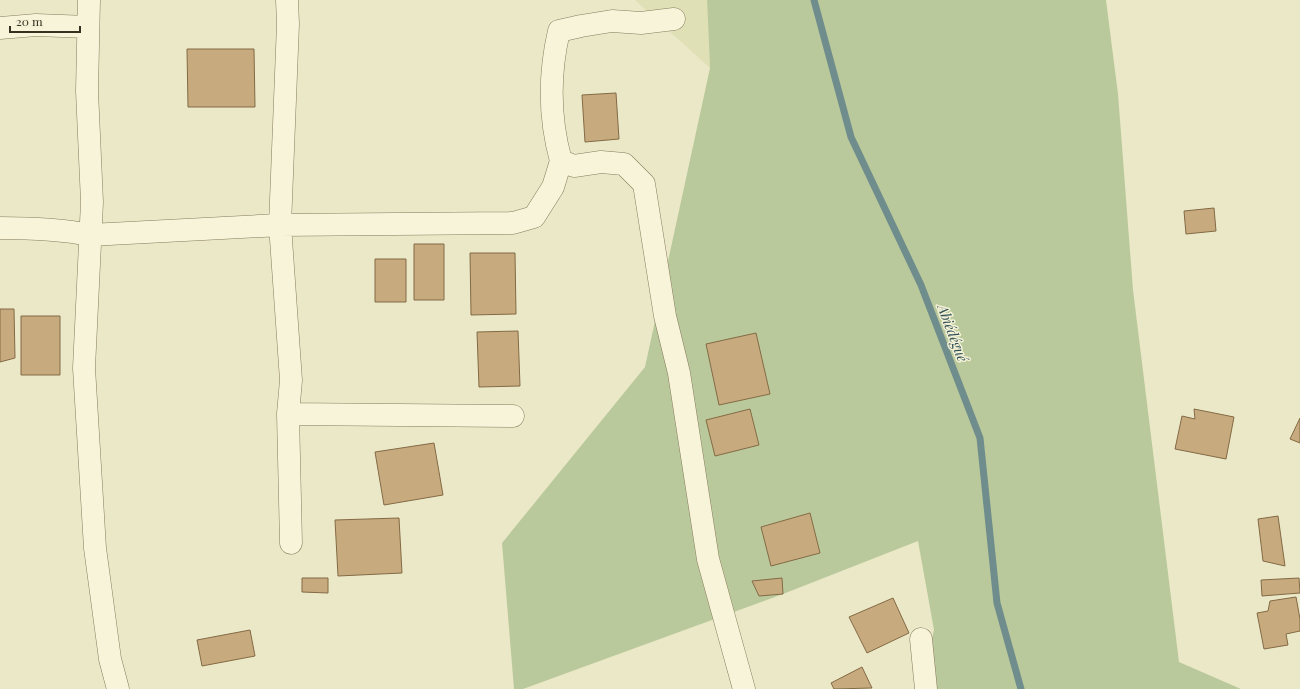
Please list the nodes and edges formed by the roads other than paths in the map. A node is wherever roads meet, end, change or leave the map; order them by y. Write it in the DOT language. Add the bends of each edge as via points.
graph roads {
  1 [pos="89,0"];
  2 [pos="287,0"];
  3 [pos="674,19"];
  4 [pos="88,27"];
  5 [pos="0,28"];
  6 [pos="561,161"];
  7 [pos="280,225"];
  8 [pos="0,228"];
  9 [pos="90,235"];
  10 [pos="288,414"];
  11 [pos="513,416"];
  12 [pos="291,543"];
  13 [pos="921,639"];
  14 [pos="118,689"];
  15 [pos="744,689"];
  16 [pos="926,689"];
  1 -- 4 [label="street"];
  2 -- 7 [label="street"];
  3 -- 6 [label="street" via="641,23 612,21 559,31 553,61 551,106 554,139"];
  4 -- 5 [label="street"];
  4 -- 9 [label="street" via="87,91 92,202"];
  6 -- 7 [label="street" via="553,187 534,217 513,223"];
  6 -- 15 [label="street" via="574,166 601,162 624,164 644,184 665,316 679,373 708,559"];
  7 -- 9 [label="street"];
  7 -- 10 [label="street" via="291,380"];
  8 -- 9 [label="street" via="34,228"];
  9 -- 14 [label="street" via="84,368 95,548 110,659"];
  10 -- 11 [label="street"];
  10 -- 12 [label="street"];
  13 -- 16 [label="street"];
}
